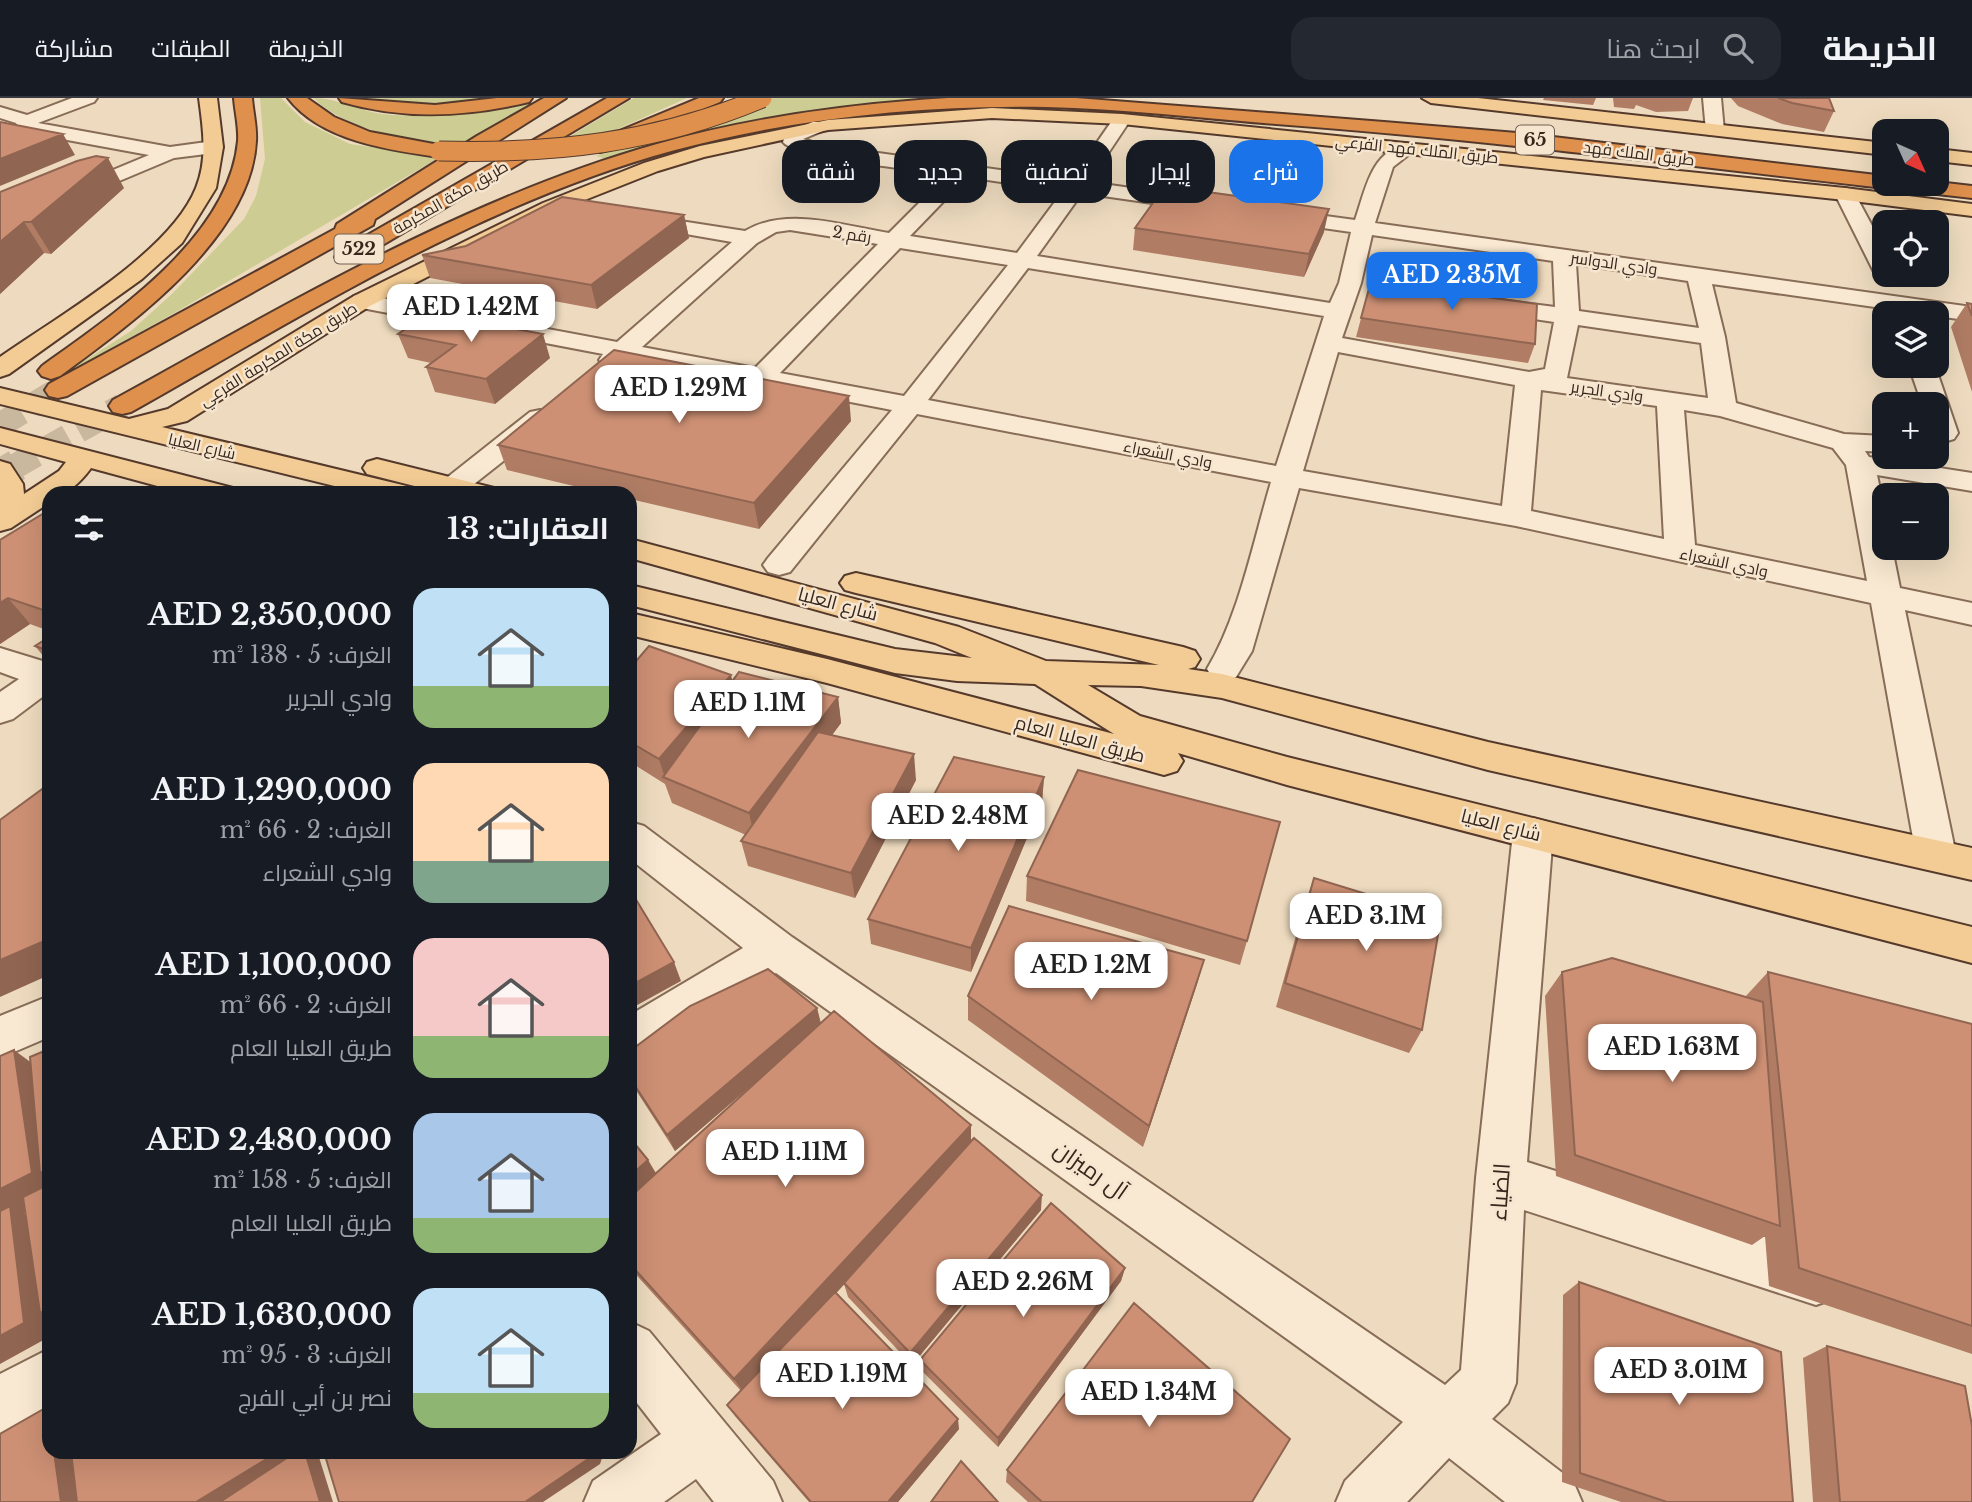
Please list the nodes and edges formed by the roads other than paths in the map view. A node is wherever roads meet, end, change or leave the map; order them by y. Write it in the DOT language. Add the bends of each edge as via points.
graph roads {
  1 [pos="88,98"];
  2 [pos="208,98"];
  3 [pos="243,98"];
  4 [pos="297,98"];
  5 [pos="348,98"];
  6 [pos="523,98"];
  7 [pos="557,98"];
  8 [pos="584,98"];
  9 [pos="620,98"];
  10 [pos="762,98"];
  11 [pos="1186,98"];
  12 [pos="1431,98"];
  13 [pos="1712,98"];
  14 [pos="707,101"];
  15 [pos="1336,104"];
  16 [pos="1413,108"];
  17 [pos="1,113"];
  18 [pos="1122,119"];
  19 [pos="27,121"];
  20 [pos="819,126"];
  21 [pos="1715,131"];
  22 [pos="1548,135"];
  23 [pos="1109,140"];
  24 [pos="214,147"];
  25 [pos="1872,148"];
  26 [pos="1407,149"];
  27 [pos="170,153"];
  28 [pos="1950,156"];
  29 [pos="1972,159"];
  30 [pos="894,160"];
  31 [pos="1872,161"];
  32 [pos="1950,169"];
  33 [pos="1972,171"];
  34 [pos="1872,180"];
  35 [pos="1950,190"];
  36 [pos="1112,191"];
  37 [pos="1972,192"];
  38 [pos="1845,194"];
  39 [pos="931,203"];
  40 [pos="1066,203"];
  41 [pos="550,207"];
  42 [pos="1228,208"];
  43 [pos="1972,210"];
  44 [pos="1255,212"];
  45 [pos="590,214"];
  46 [pos="617,218"];
  47 [pos="0,225"];
  48 [pos="1363,228"];
  49 [pos="749,238"];
  50 [pos="895,240"];
  51 [pos="1872,246"];
  52 [pos="309,253"];
  53 [pos="1564,256"];
  54 [pos="1023,259"];
  55 [pos="134,274"];
  56 [pos="1698,275"];
  57 [pos="1350,283"];
  58 [pos="1377,288"];
  59 [pos="319,297"];
  60 [pos="1458,300"];
  61 [pos="362,301"];
  62 [pos="1872,304"];
  63 [pos="1338,311"];
  64 [pos="1949,312"];
  65 [pos="1972,314"];
  66 [pos="1567,317"];
  67 [pos="307,335"];
  68 [pos="1713,337"];
  69 [pos="1327,343"];
  70 [pos="0,344"];
  71 [pos="626,349"];
  72 [pos="0,369"];
  73 [pos="593,375"];
  74 [pos="762,376"];
  75 [pos="1529,380"];
  76 [pos="35,382"];
  77 [pos="58,390"];
  78 [pos="0,396"];
  79 [pos="98,399"];
  80 [pos="561,401"];
  81 [pos="1670,401"];
  82 [pos="910,405"];
  83 [pos="1723,408"];
  84 [pos="123,417"];
  85 [pos="0,436"];
  86 [pos="1863,450"];
  87 [pos="83,459"];
  88 [pos="0,470"];
  89 [pos="1287,477"];
  90 [pos="1972,482"];
  91 [pos="55,486"];
  92 [pos="191,486"];
  93 [pos="376,486"];
  94 [pos="454,486"];
  95 [pos="42,495"];
  96 [pos="0,507"];
  97 [pos="1516,517"];
  98 [pos="42,519"];
  99 [pos="0,522"];
  100 [pos="637,531"];
  101 [pos="0,540"];
  102 [pos="637,550"];
  103 [pos="1680,553"];
  104 [pos="779,565"];
  105 [pos="637,597"];
  106 [pos="1884,597"];
  107 [pos="1972,614"];
  108 [pos="637,626"];
  109 [pos="0,660"];
  110 [pos="1224,669"];
  111 [pos="1042,673"];
  112 [pos="42,674"];
  113 [pos="42,680"];
  114 [pos="0,710"];
  115 [pos="1488,756"];
  116 [pos="1533,833"];
  117 [pos="637,842"];
  118 [pos="1936,855"];
  119 [pos="1972,864"];
  120 [pos="1972,945"];
  121 [pos="777,950"];
  122 [pos="42,1019"];
  123 [pos="637,1035"];
  124 [pos="0,1038"];
  125 [pos="1501,1178"];
  126 [pos="1854,1291"];
  127 [pos="637,1359"];
  128 [pos="42,1381"];
  129 [pos="0,1406"];
  130 [pos="1446,1419"];
  131 [pos="702,1440"];
  132 [pos="614,1502"];
  133 [pos="752,1502"];
  134 [pos="1366,1502"];
  135 [pos="1552,1502"];
  1 -- 19 [label="street"];
  2 -- 24 [label="main road"];
  3 -- 76 [label="highway" via="248,116 240,180 202,241 169,279"];
  4 -- 10 [label="highway, bridge" via="321,118 352,133 439,151 514,152 600,145 689,126"];
  5 -- 6 [label="highway" via="385,107 437,109"];
  7 -- 52 [label="highway"];
  8 -- 52 [label="highway, طريق مكة المكرمة / 522"];
  9 -- 79 [label="highway, طريق مكة المكرمة / 522"];
  11 -- 22 [label="highway, طريق الملك فهد / 65"];
  12 -- 21 [label="main road"];
  13 -- 21 [label="street"];
  14 -- 59 [label="highway" via="535,177"];
  15 -- 22 [label="highway, طريق الملك فهد / 65"];
  16 -- 22 [label="highway"];
  17 -- 19 [label="street"];
  18 -- 20 [label="main road, طريق الملك فهد الفرعي" via="992,113"];
  18 -- 23 [label="street"];
  18 -- 26 [label="main road, طريق الملك فهد الفرعي"];
  19 -- 27 [label="street" via="25,124 35,129"];
  20 -- 30 [label="street" via="793,137 792,142"];
  20 -- 41 [label="main road, طريق مكة المكرمة الفرعي" via="700,152"];
  21 -- 25 [label="main road"];
  22 -- 31 [label="highway, طريق الملك فهد / 65"];
  22 -- 34 [label="highway, طريق الملك فهد / 65"];
  22 -- 59 [label="highway" via="1048,102 841,113 707,137 598,170 468,223"];
  24 -- 27 [label="street"];
  24 -- 55 [label="main road" via="206,188 174,238"];
  26 -- 38 [label="main road, طريق الملك فهد الفرعي"];
  26 -- 48 [label="street" via="1384,164"];
  27 -- 47 [label="street"];
  28 -- 29 [label="main road"];
  32 -- 33 [label="highway"];
  35 -- 37 [label="highway"];
  36 -- 42 [label="street"];
  38 -- 43 [label="main road, طريق الملك فهد الفرعي"];
  38 -- 51 [label="street"];
  39 -- 50 [label="street"];
  40 -- 54 [label="street"];
  41 -- 45 [label="street"];
  41 -- 61 [label="main road, طريق مكة المكرمة الفرعي"];
  44 -- 48 [label="street, وادي الدواسر"];
  46 -- 49 [label="street"];
  48 -- 53 [label="street, وادي الدواسر"];
  48 -- 57 [label="street"];
  49 -- 50 [label="street, رقم 2" via="763,228 790,224"];
  49 -- 71 [label="street, رقم 2"];
  50 -- 54 [label="street, رقم 2"];
  50 -- 74 [label="street"];
  52 -- 77 [label="highway, طريق مكة المكرمة / 522"];
  53 -- 56 [label="street, وادي الدواسر"];
  53 -- 66 [label="street"];
  54 -- 63 [label="street, رقم 2"];
  54 -- 82 [label="street"];
  55 -- 70 [label="main road" via="40,331"];
  55 -- 72 [label="main road"];
  56 -- 62 [label="street, وادي الدواسر"];
  56 -- 68 [label="street"];
  57 -- 58 [label="street"];
  57 -- 63 [label="street"];
  59 -- 84 [label="highway"];
  60 -- 66 [label="street"];
  61 -- 67 [label="main road, طريق مكة المكرمة الفرعي"];
  61 -- 71 [label="street, وادي الشعراء"];
  63 -- 69 [label="street"];
  64 -- 65 [label="street, وادي الدواسر"];
  66 -- 68 [label="street"];
  66 -- 75 [label="street" via="1557,374"];
  67 -- 84 [label="main road, طريق مكة المكرمة الفرعي" via="177,415"];
  67 -- 94 [label="main road" via="228,396 223,421 246,436"];
  68 -- 83 [label="street"];
  69 -- 75 [label="street, وادي الجرير"];
  69 -- 89 [label="street"];
  71 -- 73 [label="street, رقم 2"];
  71 -- 74 [label="street, وادي الشعراء"];
  74 -- 82 [label="street, وادي الشعراء"];
  75 -- 81 [label="street, وادي الجرير"];
  75 -- 97 [label="street"];
  78 -- 84 [label="main road, شارع العليا"];
  80 -- 94 [label="street"];
  81 -- 83 [label="street, وادي الجرير"];
  81 -- 103 [label="street"];
  82 -- 89 [label="street, وادي الشعراء"];
  82 -- 104 [label="street"];
  83 -- 86 [label="street, وادي الجرير"];
  84 -- 93 [label="main road, شارع العليا"];
  85 -- 87 [label="main road"];
  86 -- 90 [label="street, وادي الجرير"];
  86 -- 106 [label="street"];
  87 -- 91 [label="main road"];
  87 -- 92 [label="main road"];
  88 -- 96 [label="main road" via="9,484 9,500"];
  89 -- 97 [label="street, وادي الشعراء"];
  89 -- 110 [label="street" via="1244,626"];
  95 -- 99 [label="main road"];
  97 -- 103 [label="street, وادي الشعراء"];
  98 -- 101 [label="main road"];
  100 -- 104 [label="main road"];
  102 -- 111 [label="main road, شارع العليا" via="923,628"];
  103 -- 106 [label="street, وادي الشعراء"];
  104 -- 110 [label="main road"];
  105 -- 111 [label="main road, شارع العليا" via="895,661"];
  106 -- 107 [label="street, وادي الشعراء"];
  106 -- 118 [label="street"];
  108 -- 116 [label="main road, طريق العليا العام" via="827,671 1335,807"];
  109 -- 112 [label="street"];
  110 -- 115 [label="main road"];
  111 -- 115 [label="main road, شارع العليا" via="1141,674 1222,686"];
  111 -- 116 [label="main road, شارع العليا" via="1128,726"];
  113 -- 114 [label="street"];
  115 -- 118 [label="main road, شارع العليا"];
  116 -- 120 [label="main road, شارع العليا"];
  116 -- 125 [label="street, الضياء"];
  117 -- 121 [label="street, آل رميزان"];
  118 -- 119 [label="main road, شارع العليا"];
  121 -- 123 [label="street"];
  121 -- 130 [label="street, آل رميزان"];
  122 -- 124 [label="street"];
  125 -- 126 [label="street"];
  125 -- 130 [label="street, الضياء" via="1488,1383"];
  127 -- 131 [label="street"];
  128 -- 129 [label="street"];
  130 -- 134 [label="street, الضياء"];
  130 -- 135 [label="street, آل رميزان"];
  131 -- 132 [label="street"];
  131 -- 133 [label="street"];
}
